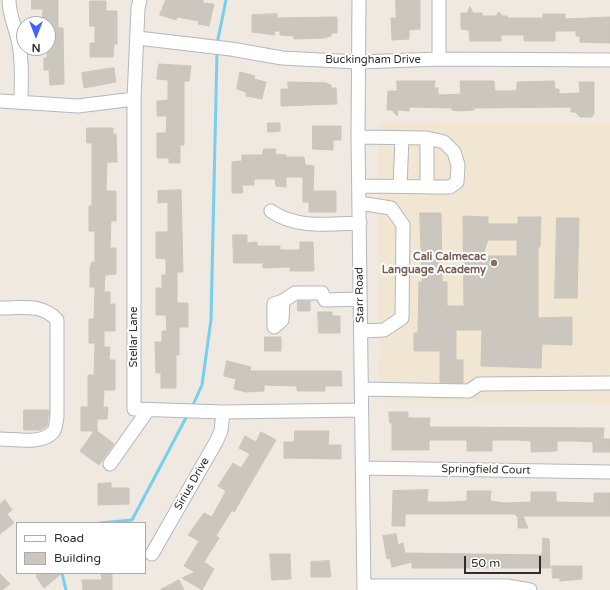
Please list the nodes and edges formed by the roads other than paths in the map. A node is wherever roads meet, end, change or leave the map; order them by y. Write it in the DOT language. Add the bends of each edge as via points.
graph roads {
  1 [pos="9,0"];
  2 [pos="140,0"];
  3 [pos="359,0"];
  4 [pos="439,0"];
  5 [pos="138,38"];
  6 [pos="439,59"];
  7 [pos="610,60"];
  8 [pos="358,62"];
  9 [pos="134,99"];
  10 [pos="0,102"];
  11 [pos="22,102"];
  12 [pos="358,137"];
  13 [pos="402,138"];
  14 [pos="427,138"];
  15 [pos="359,186"];
  16 [pos="400,186"];
  17 [pos="427,187"];
  18 [pos="359,203"];
  19 [pos="271,211"];
  20 [pos="360,223"];
  21 [pos="360,298"];
  22 [pos="283,301"];
  23 [pos="0,308"];
  24 [pos="361,331"];
  25 [pos="610,382"];
  26 [pos="361,389"];
  27 [pos="148,410"];
  28 [pos="361,410"];
  29 [pos="223,412"];
  30 [pos="0,439"];
  31 [pos="110,464"];
  32 [pos="362,468"];
  33 [pos="610,472"];
  34 [pos="152,554"];
  35 [pos="364,588"];
  36 [pos="530,590"];
  1 -- 11 [label="street" via="9,10 22,59"];
  2 -- 5 [label="street, Stellar Lane"];
  3 -- 8 [label="street, Starr Road"];
  4 -- 6 [label="street"];
  5 -- 8 [label="street, Buckingham Drive" via="282,58"];
  5 -- 9 [label="street, Stellar Lane"];
  6 -- 7 [label="street, Buckingham Drive"];
  6 -- 8 [label="street, Buckingham Drive"];
  8 -- 12 [label="street, Starr Road"];
  9 -- 11 [label="street" via="78,106"];
  9 -- 27 [label="street, Stellar Lane" via="134,409"];
  10 -- 11 [label="street"];
  12 -- 13 [label="street"];
  12 -- 15 [label="street, Starr Road"];
  13 -- 14 [label="street"];
  13 -- 16 [label="street"];
  14 -- 17 [label="street"];
  14 -- 17 [label="street" via="444,142 454,152 458,165 457,182 450,186"];
  15 -- 16 [label="street"];
  15 -- 18 [label="street, Starr Road"];
  16 -- 17 [label="street"];
  18 -- 20 [label="street, Starr Road"];
  18 -- 24 [label="street" via="392,208 403,225 402,318 384,330"];
  19 -- 20 [label="street" via="279,217 305,223"];
  20 -- 21 [label="street, Starr Road"];
  21 -- 22 [label="street" via="325,300 322,293 295,293"];
  21 -- 24 [label="street, Starr Road"];
  23 -- 30 [label="street" via="35,308 49,311 57,320 57,417 54,431 47,437 35,440"];
  24 -- 26 [label="street, Starr Road"];
  25 -- 26 [label="street" via="479,384 469,391"];
  26 -- 28 [label="street, Starr Road"];
  27 -- 29 [label="street, Stellar Lane"];
  27 -- 31 [label="street"];
  28 -- 29 [label="street, Stellar Lane"];
  28 -- 32 [label="street, Starr Road"];
  29 -- 34 [label="street, Sirius Drive" via="221,431 216,442"];
  32 -- 33 [label="street, Springfield Court"];
  32 -- 35 [label="street, Starr Road"];
  35 -- 36 [label="street" via="506,586"];
}
